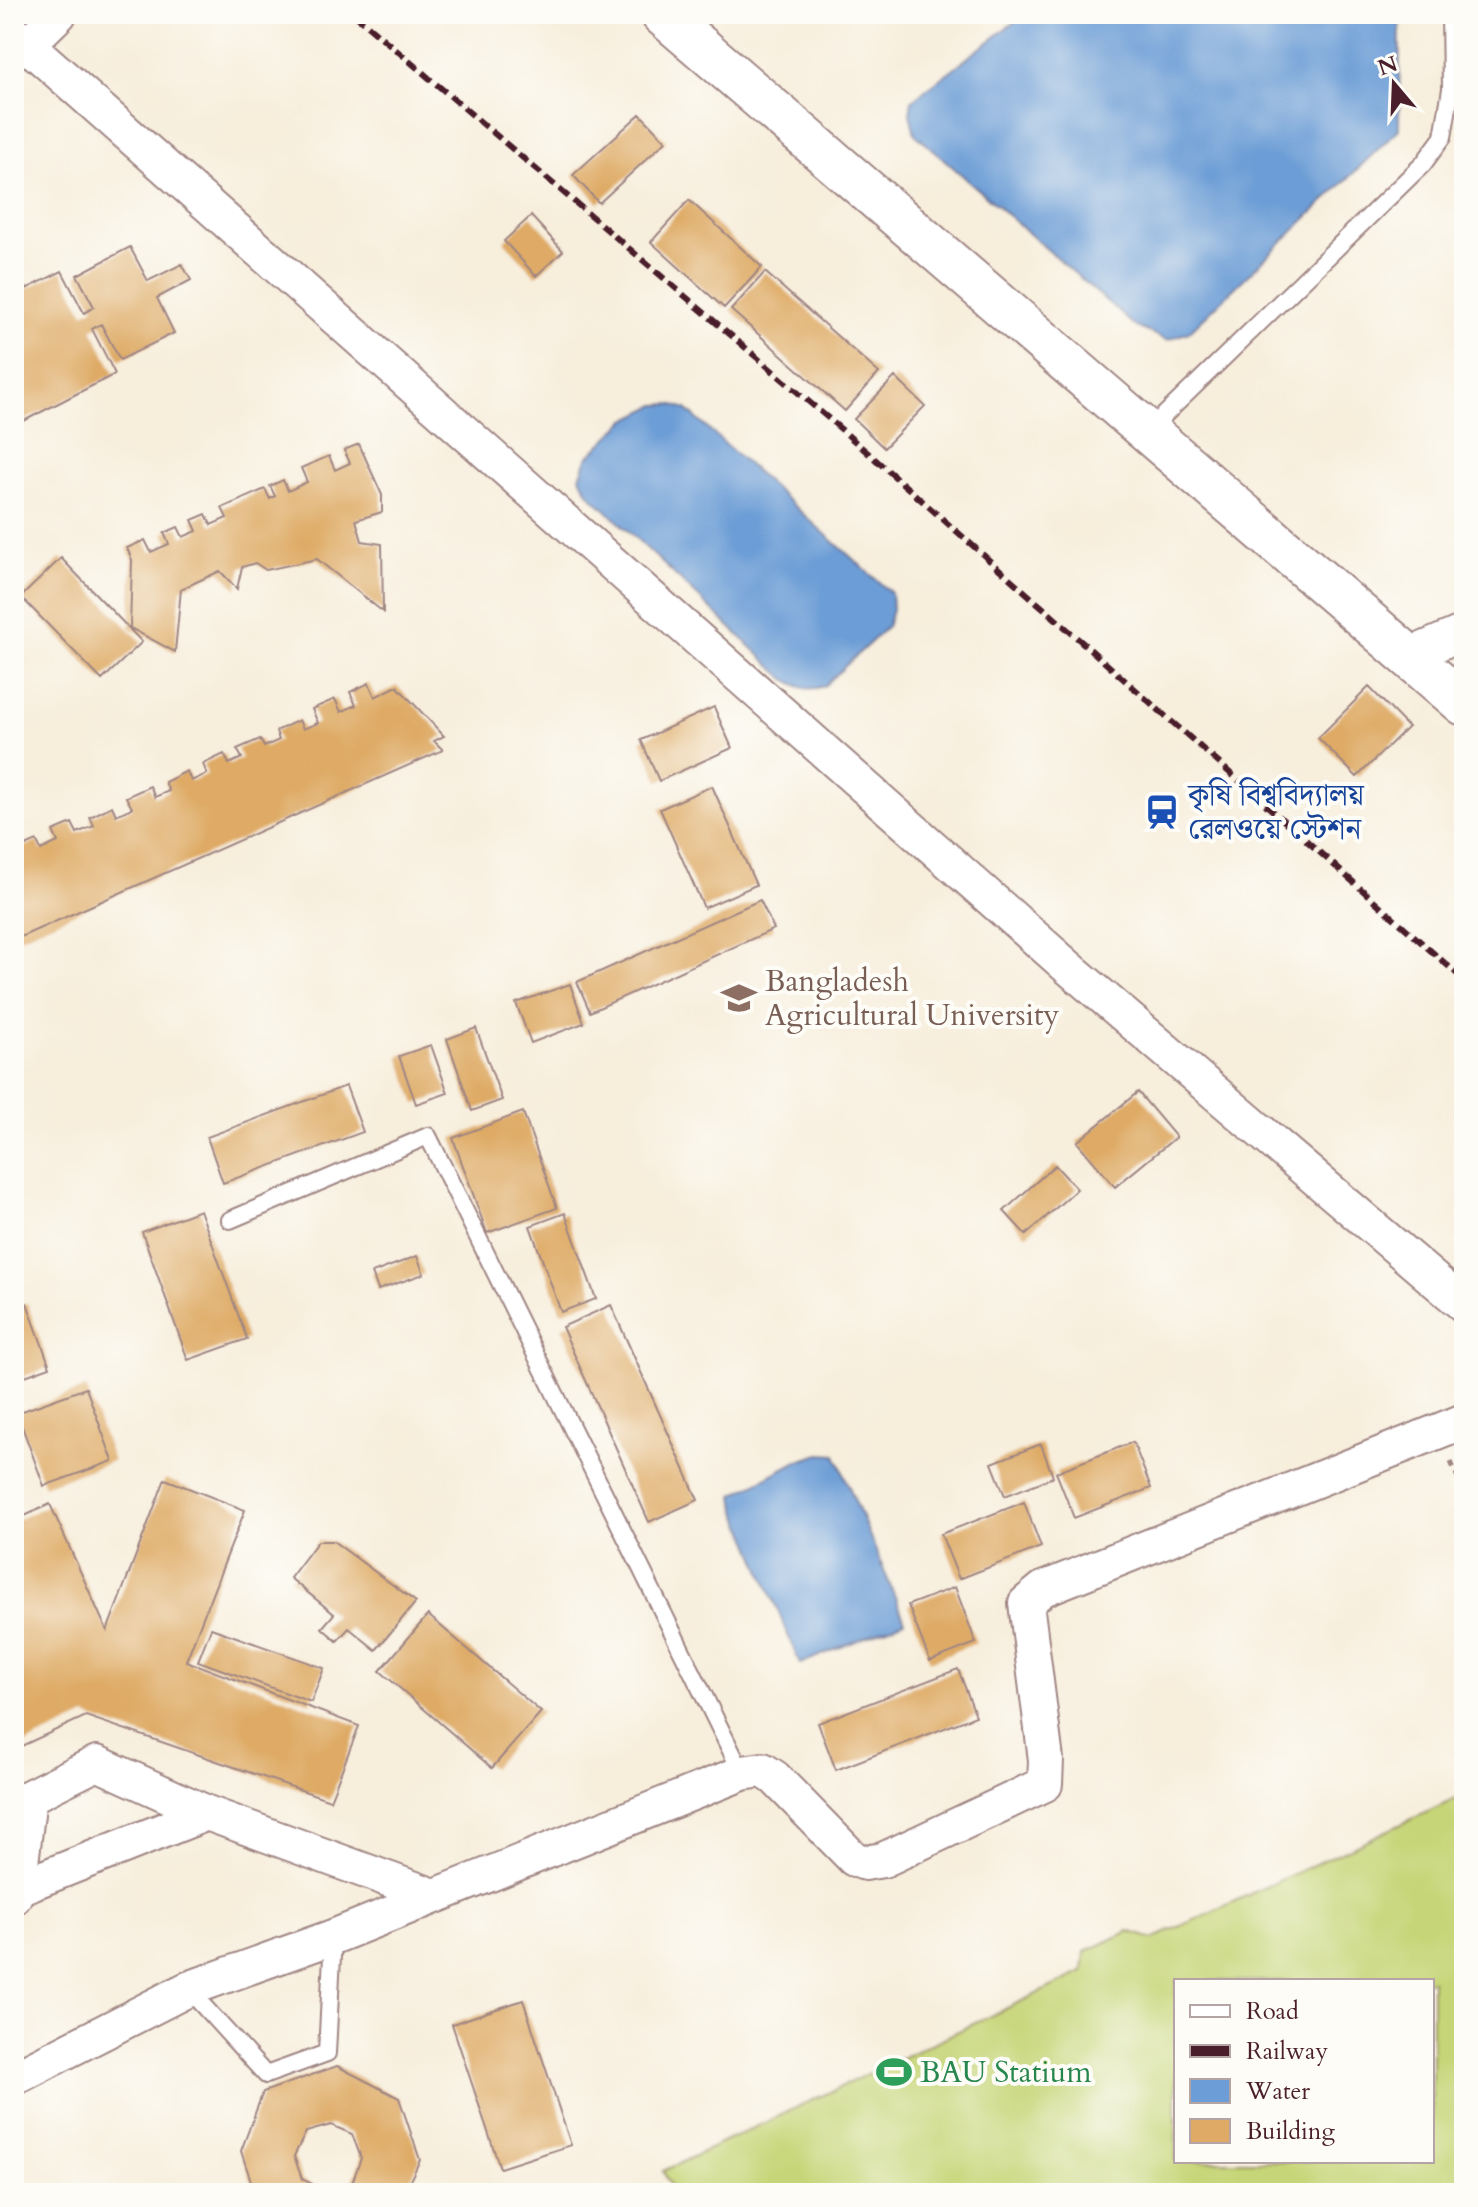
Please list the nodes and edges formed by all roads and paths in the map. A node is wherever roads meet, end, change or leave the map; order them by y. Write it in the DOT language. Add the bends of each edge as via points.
graph roads {
  1 [pos="59,14"];
  2 [pos="662,14"];
  3 [pos="1450,14"];
  4 [pos="18,43"];
  5 [pos="1149,430"];
  6 [pos="1464,632"];
  7 [pos="1408,656"];
  8 [pos="1464,704"];
  9 [pos="230,1220"];
  10 [pos="1464,1305"];
  11 [pos="1464,1421"];
  12 [pos="742,1773"];
  13 [pos="207,1813"];
  14 [pos="16,1893"];
  15 [pos="434,1896"];
  16 [pos="333,1937"];
  17 [pos="188,1989"];
  18 [pos="14,2078"];
  1 -- 4 [label="street"];
  2 -- 5 [label="street"];
  3 -- 5 [label="lane" via="1451,89 1443,137 1423,164"];
  4 -- 10 [label="street" via="1069,968"];
  5 -- 7 [label="street"];
  6 -- 7 [label="street"];
  7 -- 8 [label="street"];
  9 -- 12 [label="lane" via="428,1136"];
  11 -- 12 [label="street" via="1031,1596 1026,1603 1047,1773 1045,1784 1036,1790 899,1853 865,1863 847,1853 775,1778 763,1770"];
  12 -- 15 [label="street"];
  13 -- 14 [label="street"];
  13 -- 14 [label="street" via="97,1763 29,1797"];
  13 -- 15 [label="street"];
  15 -- 16 [label="street"];
  16 -- 17 [label="street"];
  16 -- 17 [label="lane" via="327,2053 266,2075"];
  17 -- 18 [label="street"];
}
